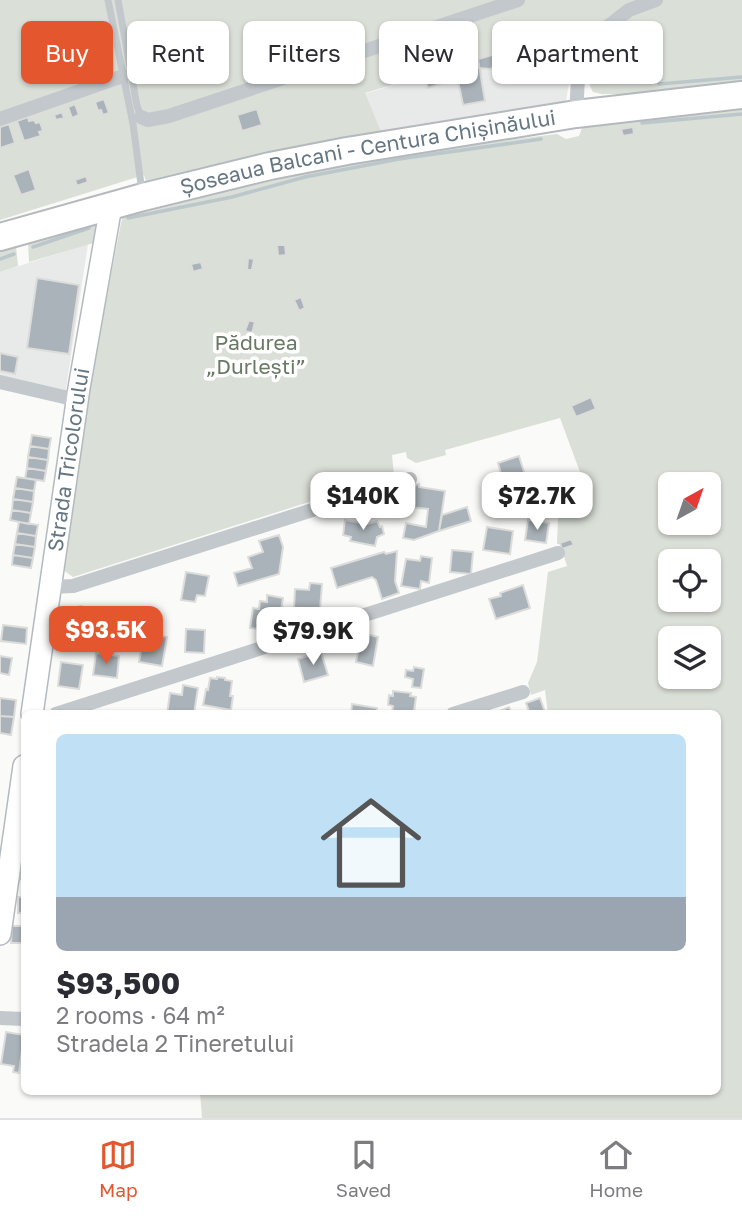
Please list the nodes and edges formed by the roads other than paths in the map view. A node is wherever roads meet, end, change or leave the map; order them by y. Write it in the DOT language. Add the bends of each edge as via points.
graph roads {
  1 [pos="108,0"];
  2 [pos="118,0"];
  3 [pos="518,0"];
  4 [pos="656,0"];
  5 [pos="626,5"];
  6 [pos="123,76"];
  7 [pos="742,95"];
  8 [pos="576,114"];
  9 [pos="141,117"];
  10 [pos="0,119"];
  11 [pos="143,197"];
  12 [pos="111,206"];
  13 [pos="0,237"];
  14 [pos="0,382"];
  15 [pos="77,400"];
  16 [pos="410,479"];
  17 [pos="558,553"];
  18 [pos="50,587"];
  19 [pos="523,691"];
  20 [pos="33,710"];
  21 [pos="68,710"];
  22 [pos="465,710"];
  23 [pos="21,814"];
  24 [pos="18,863"];
  25 [pos="0,934"];
  26 [pos="0,1018"];
  27 [pos="21,1019"];
  1 -- 6 [label="lane"];
  2 -- 9 [label="lane"];
  3 -- 9 [label="street" via="169,116"];
  4 -- 5 [label="street"];
  5 -- 8 [label="street" via="584,53"];
  6 -- 10 [label="street"];
  6 -- 11 [label="lane"];
  7 -- 8 [label="highway, Șoseaua Balcani - Centura Chișinăului"];
  8 -- 11 [label="highway, Șoseaua Balcani - Centura Chișinăului" via="347,151"];
  11 -- 12 [label="highway, Șoseaua Balcani - Centura Chișinăului"];
  12 -- 13 [label="highway, Șoseaua Balcani - Centura Chișinăului"];
  12 -- 15 [label="street, Strada Tricolorului"];
  14 -- 15 [label="street"];
  15 -- 18 [label="street, Strada Tricolorului"];
  16 -- 18 [label="street" via="73,586"];
  17 -- 21 [label="street"];
  18 -- 20 [label="street, Strada Tricolorului"];
  19 -- 22 [label="street"];
  23 -- 24 [label="street"];
  24 -- 25 [label="street"];
  26 -- 27 [label="street"];
}
